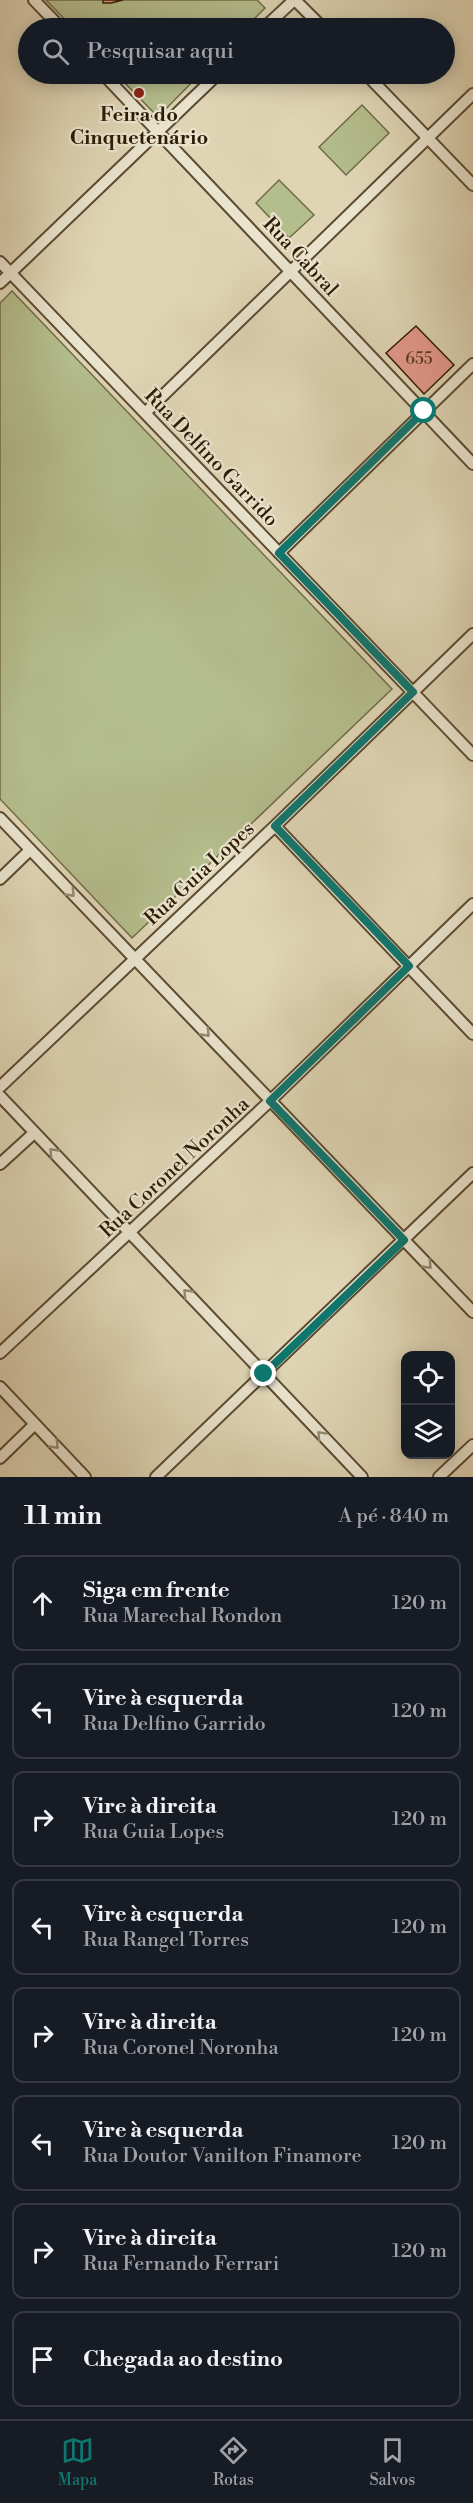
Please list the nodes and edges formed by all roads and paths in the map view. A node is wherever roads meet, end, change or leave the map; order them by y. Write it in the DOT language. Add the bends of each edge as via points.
graph roads {
  1 [pos="34,0"];
  2 [pos="295,0"];
  3 [pos="51,18"];
  4 [pos="275,18"];
  5 [pos="312,18"];
  6 [pos="113,84"];
  7 [pos="207,84"];
  8 [pos="376,84"];
  9 [pos="473,94"];
  10 [pos="158,131"];
  11 [pos="428,138"];
  12 [pos="473,186"];
  13 [pos="0,262"];
  14 [pos="290,270"];
  15 [pos="11,273"];
  16 [pos="0,283"];
  17 [pos="473,364"];
  18 [pos="424,411"];
  19 [pos="145,413"];
  20 [pos="473,464"];
  21 [pos="279,553"];
  22 [pos="473,634"];
  23 [pos="413,692"];
  24 [pos="473,755"];
  25 [pos="0,818"];
  26 [pos="275,826"];
  27 [pos="30,850"];
  28 [pos="0,879"];
  29 [pos="473,904"];
  30 [pos="135,959"];
  31 [pos="409,966"];
  32 [pos="473,1034"];
  33 [pos="0,1087"];
  34 [pos="0,1096"];
  35 [pos="270,1101"];
  36 [pos="34,1133"];
  37 [pos="0,1164"];
  38 [pos="473,1173"];
  39 [pos="130,1233"];
  40 [pos="404,1240"];
  41 [pos="473,1312"];
  42 [pos="0,1353"];
  43 [pos="264,1374"];
  44 [pos="0,1387"];
  45 [pos="35,1425"];
  46 [pos="473,1444"];
  47 [pos="0,1458"];
  48 [pos="85,1477"];
  49 [pos="156,1477"];
  50 [pos="362,1477"];
  51 [pos="439,1477"];
  1 -- 3 [label="street"];
  2 -- 4 [label="street"];
  2 -- 5 [label="street"];
  6 -- 10 [label="street, Rua Cabral"];
  7 -- 10 [label="street"];
  8 -- 11 [label="street"];
  9 -- 11 [label="street"];
  10 -- 14 [label="street, Rua Cabral"];
  10 -- 15 [label="street"];
  11 -- 12 [label="street"];
  11 -- 14 [label="street"];
  13 -- 15 [label="street, Rua Delfino Garrido"];
  14 -- 18 [label="street, Rua Cabral"];
  14 -- 19 [label="street"];
  15 -- 16 [label="street"];
  15 -- 19 [label="street, Rua Delfino Garrido"];
  17 -- 18 [label="street"];
  18 -- 20 [label="street, Rua Cabral"];
  18 -- 21 [label="street"];
  19 -- 21 [label="street, Rua Delfino Garrido"];
  21 -- 23 [label="street, Rua Delfino Garrido"];
  22 -- 23 [label="street, Rua Guia Lopes"];
  23 -- 24 [label="street, Rua Delfino Garrido"];
  23 -- 26 [label="street, Rua Guia Lopes"];
  25 -- 27 [label="street"];
  26 -- 30 [label="street, Rua Guia Lopes"];
  26 -- 31 [label="street"];
  27 -- 28 [label="street"];
  27 -- 30 [label="street, one-way"];
  29 -- 31 [label="street, Rua Coronel Noronha"];
  30 -- 33 [label="street, Rua Guia Lopes"];
  30 -- 35 [label="street, one-way"];
  31 -- 32 [label="street"];
  31 -- 35 [label="street, Rua Coronel Noronha"];
  34 -- 36 [label="street"];
  35 -- 39 [label="street, Rua Coronel Noronha"];
  35 -- 40 [label="street"];
  36 -- 37 [label="street"];
  39 -- 36 [label="street, one-way"];
  38 -- 40 [label="street"];
  39 -- 42 [label="street, Rua Coronel Noronha"];
  43 -- 39 [label="street, one-way"];
  40 -- 41 [label="street, one-way"];
  40 -- 43 [label="street"];
  43 -- 49 [label="street"];
  50 -- 43 [label="street, one-way"];
  44 -- 45 [label="street"];
  45 -- 47 [label="street"];
  45 -- 48 [label="street, one-way"];
  46 -- 51 [label="street"];
}
